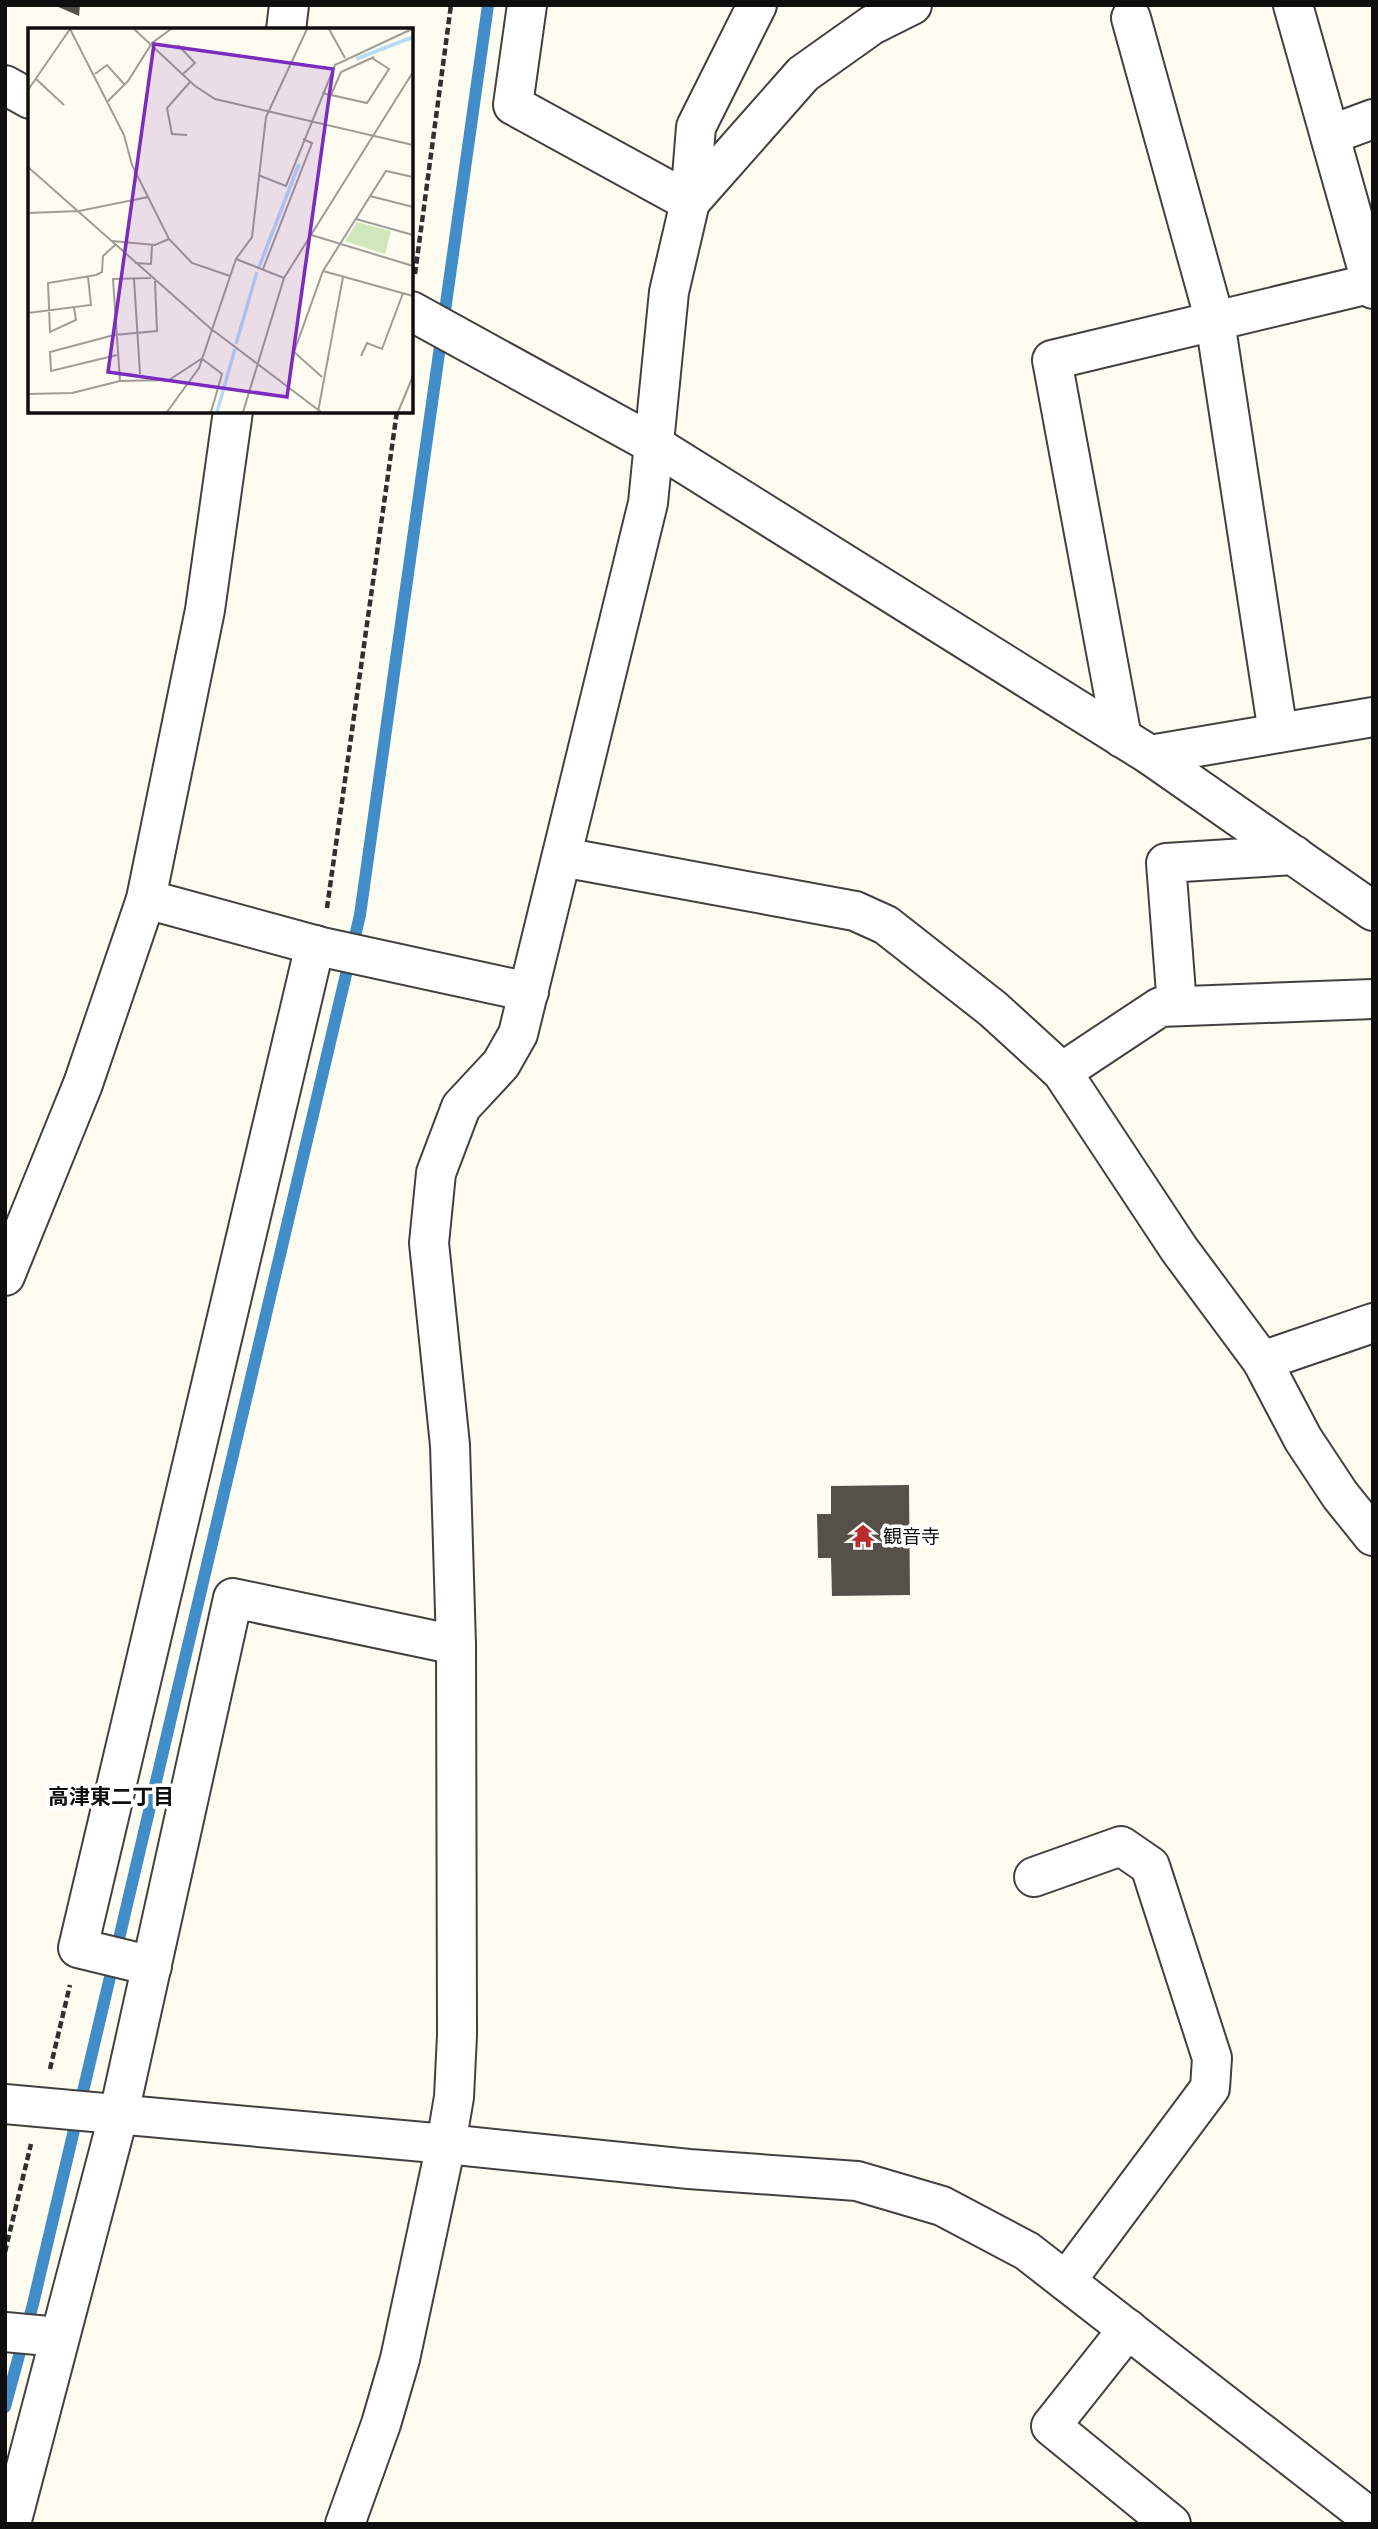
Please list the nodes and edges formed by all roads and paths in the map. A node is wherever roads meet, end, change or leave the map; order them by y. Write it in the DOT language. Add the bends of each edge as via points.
graph roads {
  1 [pos="289,5"];
  2 [pos="451,5"];
  3 [pos="527,5"];
  4 [pos="757,5"];
  5 [pos="912,5"];
  6 [pos="1293,5"];
  7 [pos="1132,18"];
  8 [pos="286,28"];
  9 [pos="5,85"];
  10 [pos="28,98"];
  11 [pos="1373,119"];
  12 [pos="1330,135"];
  13 [pos="690,202"];
  14 [pos="1372,285"];
  15 [pos="415,300"];
  16 [pos="1215,321"];
  17 [pos="233,413"];
  18 [pos="397,413"];
  19 [pos="653,444"];
  20 [pos="1373,717"];
  21 [pos="1278,733"];
  22 [pos="1136,746"];
  23 [pos="1294,855"];
  24 [pos="562,857"];
  25 [pos="146,899"];
  26 [pos="1373,911"];
  27 [pos="322,947"];
  28 [pos="529,992"];
  29 [pos="1373,999"];
  30 [pos="1177,1006"];
  31 [pos="1062,1072"];
  32 [pos="9,1261"];
  33 [pos="1373,1323"];
  34 [pos="1262,1361"];
  35 [pos="1373,1536"];
  36 [pos="456,1645"];
  37 [pos="1034,1877"];
  38 [pos="78,1948"];
  39 [pos="152,1966"];
  40 [pos="5,2104"];
  41 [pos="46,2107"];
  42 [pos="111,2113"];
  43 [pos="446,2144"];
  44 [pos="5,2252"];
  45 [pos="1066,2281"];
  46 [pos="1128,2329"];
  47 [pos="5,2332"];
  48 [pos="52,2337"];
  49 [pos="1373,2521"];
  50 [pos="11,2524"];
  51 [pos="345,2524"];
  52 [pos="1171,2524"];
  1 -- 8 [label="street"];
  2 -- 15 [label="path"];
  3 -- 13 [label="street" via="513,105"];
  4 -- 13 [label="street" via="696,127"];
  5 -- 13 [label="street" via="872,25 803,74"];
  6 -- 12 [label="street"];
  7 -- 16 [label="street"];
  9 -- 10 [label="street"];
  11 -- 12 [label="street"];
  12 -- 14 [label="street"];
  13 -- 19 [label="street" via="669,292"];
  14 -- 16 [label="street"];
  15 -- 19 [label="street" via="468,342"];
  16 -- 21 [label="street"];
  16 -- 22 [label="street" via="1052,360"];
  17 -- 25 [label="street" via="205,610"];
  18 -- 27 [label="path"];
  19 -- 22 [label="street"];
  19 -- 24 [label="street" via="648,503"];
  20 -- 21 [label="street"];
  21 -- 22 [label="street"];
  22 -- 23 [label="street"];
  23 -- 26 [label="street"];
  23 -- 30 [label="street" via="1166,863"];
  24 -- 28 [label="street"];
  24 -- 31 [label="street" via="855,911 886,925 993,1009"];
  25 -- 27 [label="street"];
  25 -- 32 [label="street" via="83,1084"];
  27 -- 28 [label="street"];
  27 -- 38 [label="street"];
  28 -- 36 [label="street" via="518,1034 501,1064 461,1107 436,1173 429,1243 450,1445"];
  29 -- 30 [label="street"];
  30 -- 31 [label="street" via="1160,1007"];
  31 -- 34 [label="street" via="1179,1249"];
  33 -- 34 [label="street"];
  34 -- 35 [label="street" via="1303,1439"];
  36 -- 39 [label="street" via="233,1598"];
  36 -- 43 [label="street" via="457,2035"];
  37 -- 45 [label="street" via="1121,1846 1150,1866 1213,2058 1210,2088"];
  38 -- 39 [label="street"];
  38 -- 41 [label="path"];
  39 -- 42 [label="street"];
  40 -- 41 [label="street"];
  41 -- 42 [label="street"];
  41 -- 44 [label="path"];
  42 -- 43 [label="street"];
  42 -- 48 [label="street"];
  43 -- 45 [label="street" via="856,2181 942,2206 1027,2251"];
  43 -- 51 [label="street" via="400,2359"];
  45 -- 46 [label="street"];
  46 -- 49 [label="street"];
  46 -- 52 [label="street" via="1051,2426"];
  47 -- 48 [label="street"];
  48 -- 50 [label="street"];
}
